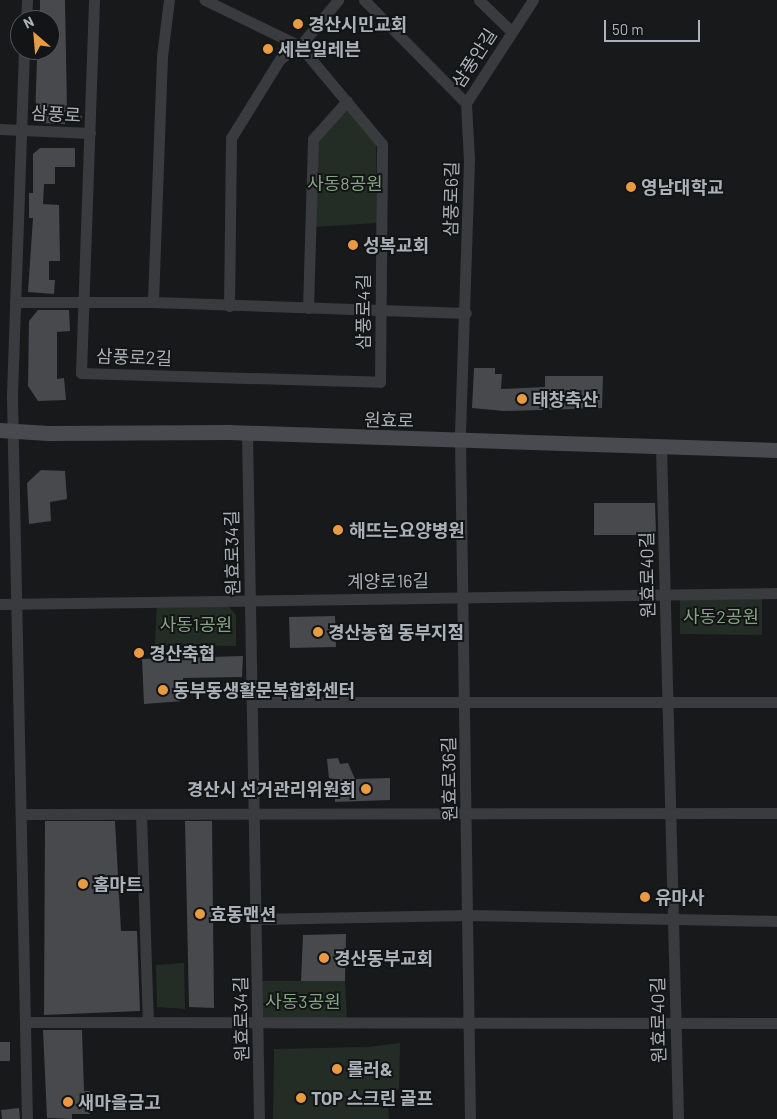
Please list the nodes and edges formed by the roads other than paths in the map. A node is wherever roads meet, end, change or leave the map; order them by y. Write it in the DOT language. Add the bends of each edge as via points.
graph roads {
  1 [pos="94,0"];
  2 [pos="169,0"];
  3 [pos="206,0"];
  4 [pos="338,0"];
  5 [pos="364,0"];
  6 [pos="479,0"];
  7 [pos="533,0"];
  8 [pos="512,32"];
  9 [pos="300,46"];
  10 [pos="24,60"];
  11 [pos="347,100"];
  12 [pos="466,103"];
  13 [pos="0,129"];
  14 [pos="21,130"];
  15 [pos="90,133"];
  16 [pos="15,302"];
  17 [pos="83,302"];
  18 [pos="153,302"];
  19 [pos="229,306"];
  20 [pos="308,308"];
  21 [pos="380,308"];
  22 [pos="466,313"];
  23 [pos="227,378"];
  24 [pos="7,430"];
  25 [pos="247,433"];
  26 [pos="460,439"];
  27 [pos="661,446"];
  28 [pos="777,450"];
  29 [pos="777,593"];
  30 [pos="664,594"];
  31 [pos="463,597"];
  32 [pos="250,600"];
  33 [pos="0,604"];
  34 [pos="17,604"];
  35 [pos="252,702"];
  36 [pos="465,702"];
  37 [pos="667,702"];
  38 [pos="777,702"];
  39 [pos="777,812"];
  40 [pos="254,813"];
  41 [pos="467,813"];
  42 [pos="670,813"];
  43 [pos="21,814"];
  44 [pos="141,814"];
  45 [pos="469,915"];
  46 [pos="256,919"];
  47 [pos="673,920"];
  48 [pos="777,921"];
  49 [pos="25,1022"];
  50 [pos="148,1022"];
  51 [pos="258,1022"];
  52 [pos="471,1023"];
  53 [pos="676,1023"];
  54 [pos="777,1023"];
  55 [pos="27,1119"];
  56 [pos="260,1119"];
  57 [pos="470,1119"];
  58 [pos="678,1119"];
  1 -- 15 [label="street"];
  2 -- 18 [label="street" via="162,56"];
  3 -- 9 [label="street, 삼풍로4길"];
  4 -- 9 [label="street"];
  5 -- 12 [label="street"];
  6 -- 8 [label="street, 삼풍안길"];
  7 -- 8 [label="street, 삼풍안길"];
  8 -- 12 [label="street, 삼풍안길"];
  9 -- 11 [label="street, 삼풍로4길"];
  9 -- 19 [label="street" via="280,59 231,138"];
  10 -- 14 [label="street, 삼풍로"];
  11 -- 20 [label="street" via="313,139"];
  11 -- 21 [label="street, 삼풍로4길" via="382,144"];
  12 -- 22 [label="street, 삼풍로6길" via="469,161"];
  13 -- 14 [label="street, 삼풍로"];
  14 -- 15 [label="street, 삼풍로"];
  14 -- 16 [label="street, 삼풍로"];
  15 -- 17 [label="street, 삼풍로2길"];
  16 -- 17 [label="street"];
  16 -- 24 [label="street, 삼풍로"];
  17 -- 18 [label="street"];
  17 -- 23 [label="street, 삼풍로2길" via="81,373"];
  18 -- 19 [label="street"];
  19 -- 20 [label="street"];
  20 -- 21 [label="street"];
  21 -- 22 [label="street"];
  21 -- 23 [label="street, 삼풍로4길" via="380,382"];
  22 -- 26 [label="street, 삼풍로6길"];
  24 -- 25 [label="main road, 원효로"];
  24 -- 34 [label="street, 삼풍로"];
  25 -- 26 [label="main road, 원효로"];
  25 -- 32 [label="street, 원효로34길"];
  26 -- 27 [label="main road, 원효로"];
  26 -- 31 [label="street, 원효로36길"];
  27 -- 28 [label="main road, 원효로"];
  27 -- 30 [label="street, 원효로40길"];
  29 -- 30 [label="street, 계양로16길"];
  30 -- 31 [label="street, 계양로16길"];
  30 -- 37 [label="street, 원효로40길"];
  31 -- 32 [label="street, 계양로16길"];
  31 -- 36 [label="street, 원효로36길"];
  32 -- 34 [label="street, 계양로16길"];
  32 -- 35 [label="street, 원효로34길"];
  33 -- 34 [label="street, 계양로16길"];
  34 -- 43 [label="street, 삼풍로"];
  35 -- 36 [label="street"];
  35 -- 40 [label="street, 원효로34길"];
  36 -- 37 [label="street"];
  36 -- 41 [label="street, 원효로36길"];
  37 -- 38 [label="street"];
  37 -- 42 [label="street, 원효로40길"];
  39 -- 42 [label="street"];
  40 -- 41 [label="street"];
  40 -- 44 [label="street"];
  40 -- 46 [label="street, 원효로34길"];
  41 -- 42 [label="street"];
  41 -- 45 [label="street, 원효로36길"];
  42 -- 47 [label="street, 원효로40길"];
  43 -- 44 [label="street"];
  43 -- 49 [label="street, 삼풍로"];
  44 -- 50 [label="street"];
  45 -- 46 [label="street"];
  45 -- 47 [label="street"];
  45 -- 52 [label="street, 원효로36길"];
  46 -- 51 [label="street, 원효로34길"];
  47 -- 48 [label="street"];
  47 -- 53 [label="street, 원효로40길"];
  49 -- 50 [label="street"];
  49 -- 55 [label="street, 삼풍로"];
  50 -- 51 [label="street"];
  51 -- 52 [label="street"];
  51 -- 56 [label="street, 원효로34길"];
  52 -- 53 [label="street"];
  52 -- 57 [label="street, 원효로36길"];
  53 -- 54 [label="street"];
  53 -- 58 [label="street, 원효로40길"];
}
